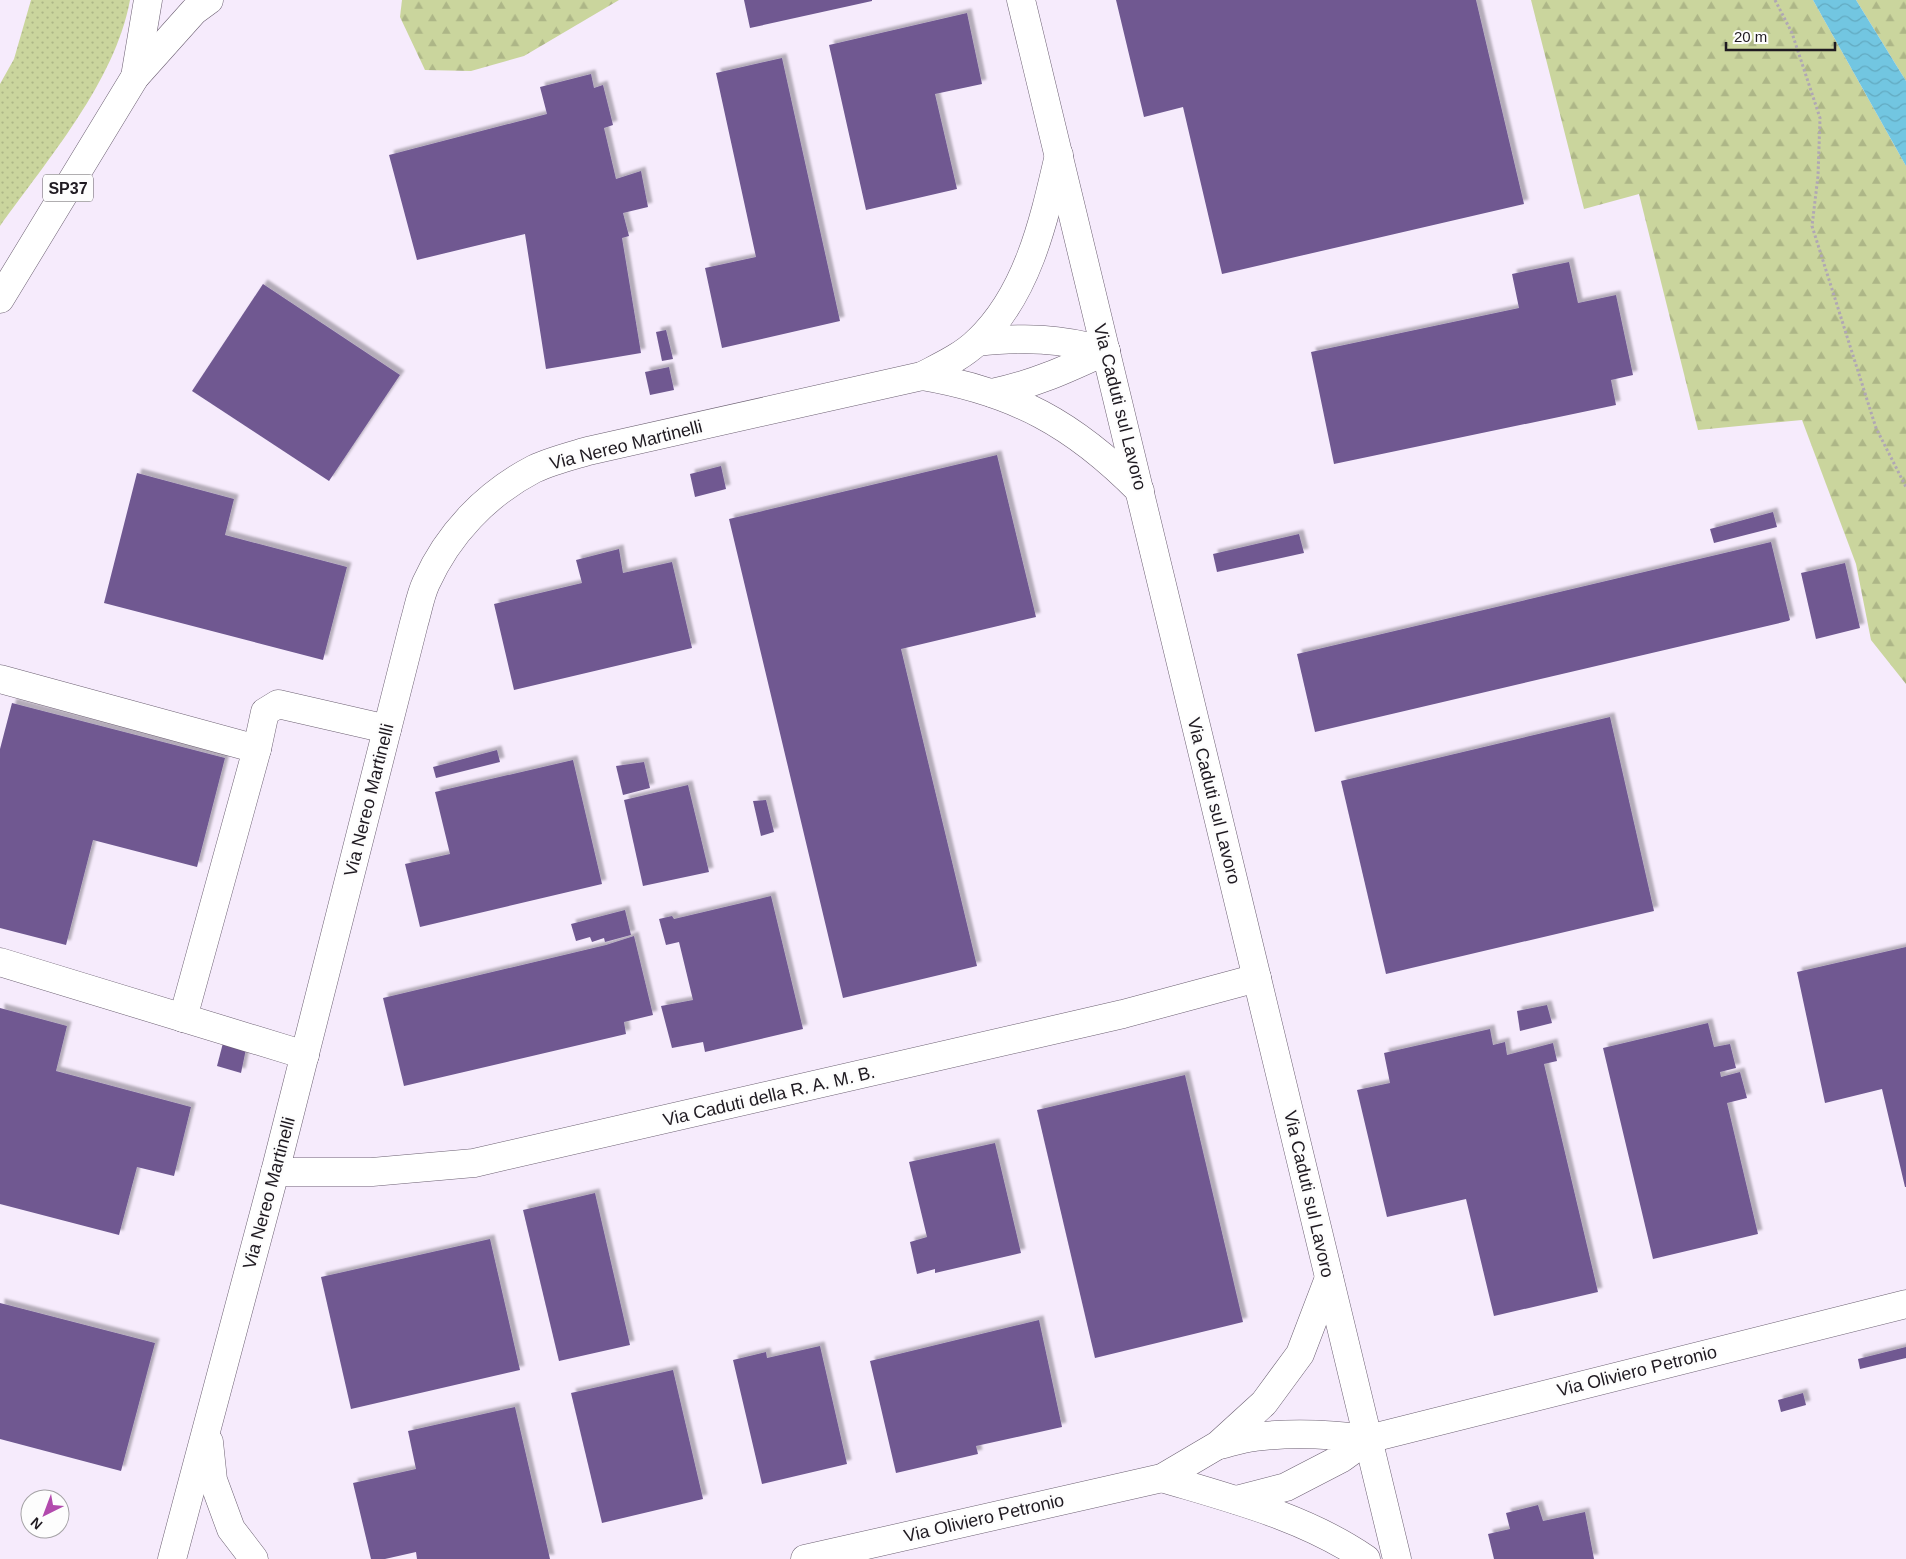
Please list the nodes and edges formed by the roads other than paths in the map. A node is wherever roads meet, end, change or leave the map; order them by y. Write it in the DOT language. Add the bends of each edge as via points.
graph roads {
  1 [pos="148,0"];
  2 [pos="209,0"];
  3 [pos="1021,0"];
  4 [pos="1034,0"];
  5 [pos="1032,42"];
  6 [pos="135,77"];
  7 [pos="1059,155"];
  8 [pos="0,299"];
  9 [pos="977,342"];
  10 [pos="1106,351"];
  11 [pos="922,376"];
  12 [pos="992,393"];
  13 [pos="1140,491"];
  14 [pos="0,679"];
  15 [pos="387,729"];
  16 [pos="257,749"];
  17 [pos="0,962"];
  18 [pos="1257,978"];
  19 [pos="183,1018"];
  20 [pos="305,1055"];
  21 [pos="275,1172"];
  22 [pos="1329,1278"];
  23 [pos="1906,1304"];
  24 [pos="207,1425"];
  25 [pos="1368,1438"];
  26 [pos="1218,1445"];
  27 [pos="1162,1478"];
  28 [pos="1236,1500"];
  29 [pos="172,1559"];
  30 [pos="254,1559"];
  31 [pos="805,1559"];
  32 [pos="1366,1559"];
  33 [pos="1397,1559"];
  1 -- 6 [label="street"];
  2 -- 6 [label="street, SP37" via="194,11"];
  3 -- 5 [label="street, Via Caduti sul Lavoro"];
  4 -- 5 [label="street, Via Caduti sul Lavoro"];
  5 -- 7 [label="street, Via Caduti sul Lavoro"];
  6 -- 8 [label="street, SP37"];
  7 -- 9 [label="street, Via Nereo Martinelli" via="1027,268 995,321"];
  7 -- 10 [label="street, Via Caduti sul Lavoro"];
  9 -- 10 [label="street" via="1045,339"];
  9 -- 11 [label="street, Via Nereo Martinelli"];
  10 -- 12 [label="street" via="1054,375"];
  10 -- 13 [label="street, Via Caduti sul Lavoro"];
  11 -- 12 [label="street, Via Nereo Martinelli" via="958,382"];
  11 -- 15 [label="street, Via Nereo Martinelli" via="588,450 535,468 502,489 459,529 425,584"];
  12 -- 13 [label="street, Via Nereo Martinelli" via="1020,403 1071,432"];
  13 -- 18 [label="street, Via Caduti sul Lavoro"];
  14 -- 16 [label="street"];
  15 -- 16 [label="street" via="278,704 265,712"];
  15 -- 20 [label="street, Via Nereo Martinelli"];
  16 -- 19 [label="street"];
  17 -- 19 [label="street"];
  18 -- 21 [label="street, Via Caduti della R. A. M. B." via="1123,1014 474,1163 372,1172"];
  18 -- 22 [label="street, Via Caduti sul Lavoro"];
  19 -- 20 [label="street"];
  20 -- 21 [label="street, Via Nereo Martinelli"];
  21 -- 24 [label="street, Via Nereo Martinelli"];
  22 -- 25 [label="street, Via Caduti sul Lavoro"];
  22 -- 26 [label="street, Via Oliviero Petronio" via="1300,1354 1264,1403"];
  23 -- 25 [label="street, Via Oliviero Petronio"];
  24 -- 29 [label="street, Via Nereo Martinelli"];
  24 -- 30 [label="street" via="213,1480 231,1529"];
  25 -- 26 [label="street, Via Oliviero Petronio" via="1291,1434 1253,1437"];
  25 -- 28 [label="street, Via Oliviero Petronio" via="1342,1458 1286,1487"];
  25 -- 33 [label="street, Via Caduti sul Lavoro"];
  26 -- 27 [label="street, Via Oliviero Petronio"];
  27 -- 28 [label="street, Via Oliviero Petronio"];
  27 -- 31 [label="street, Via Oliviero Petronio"];
  28 -- 32 [label="street, Via Oliviero Petronio" via="1318,1531"];
}
